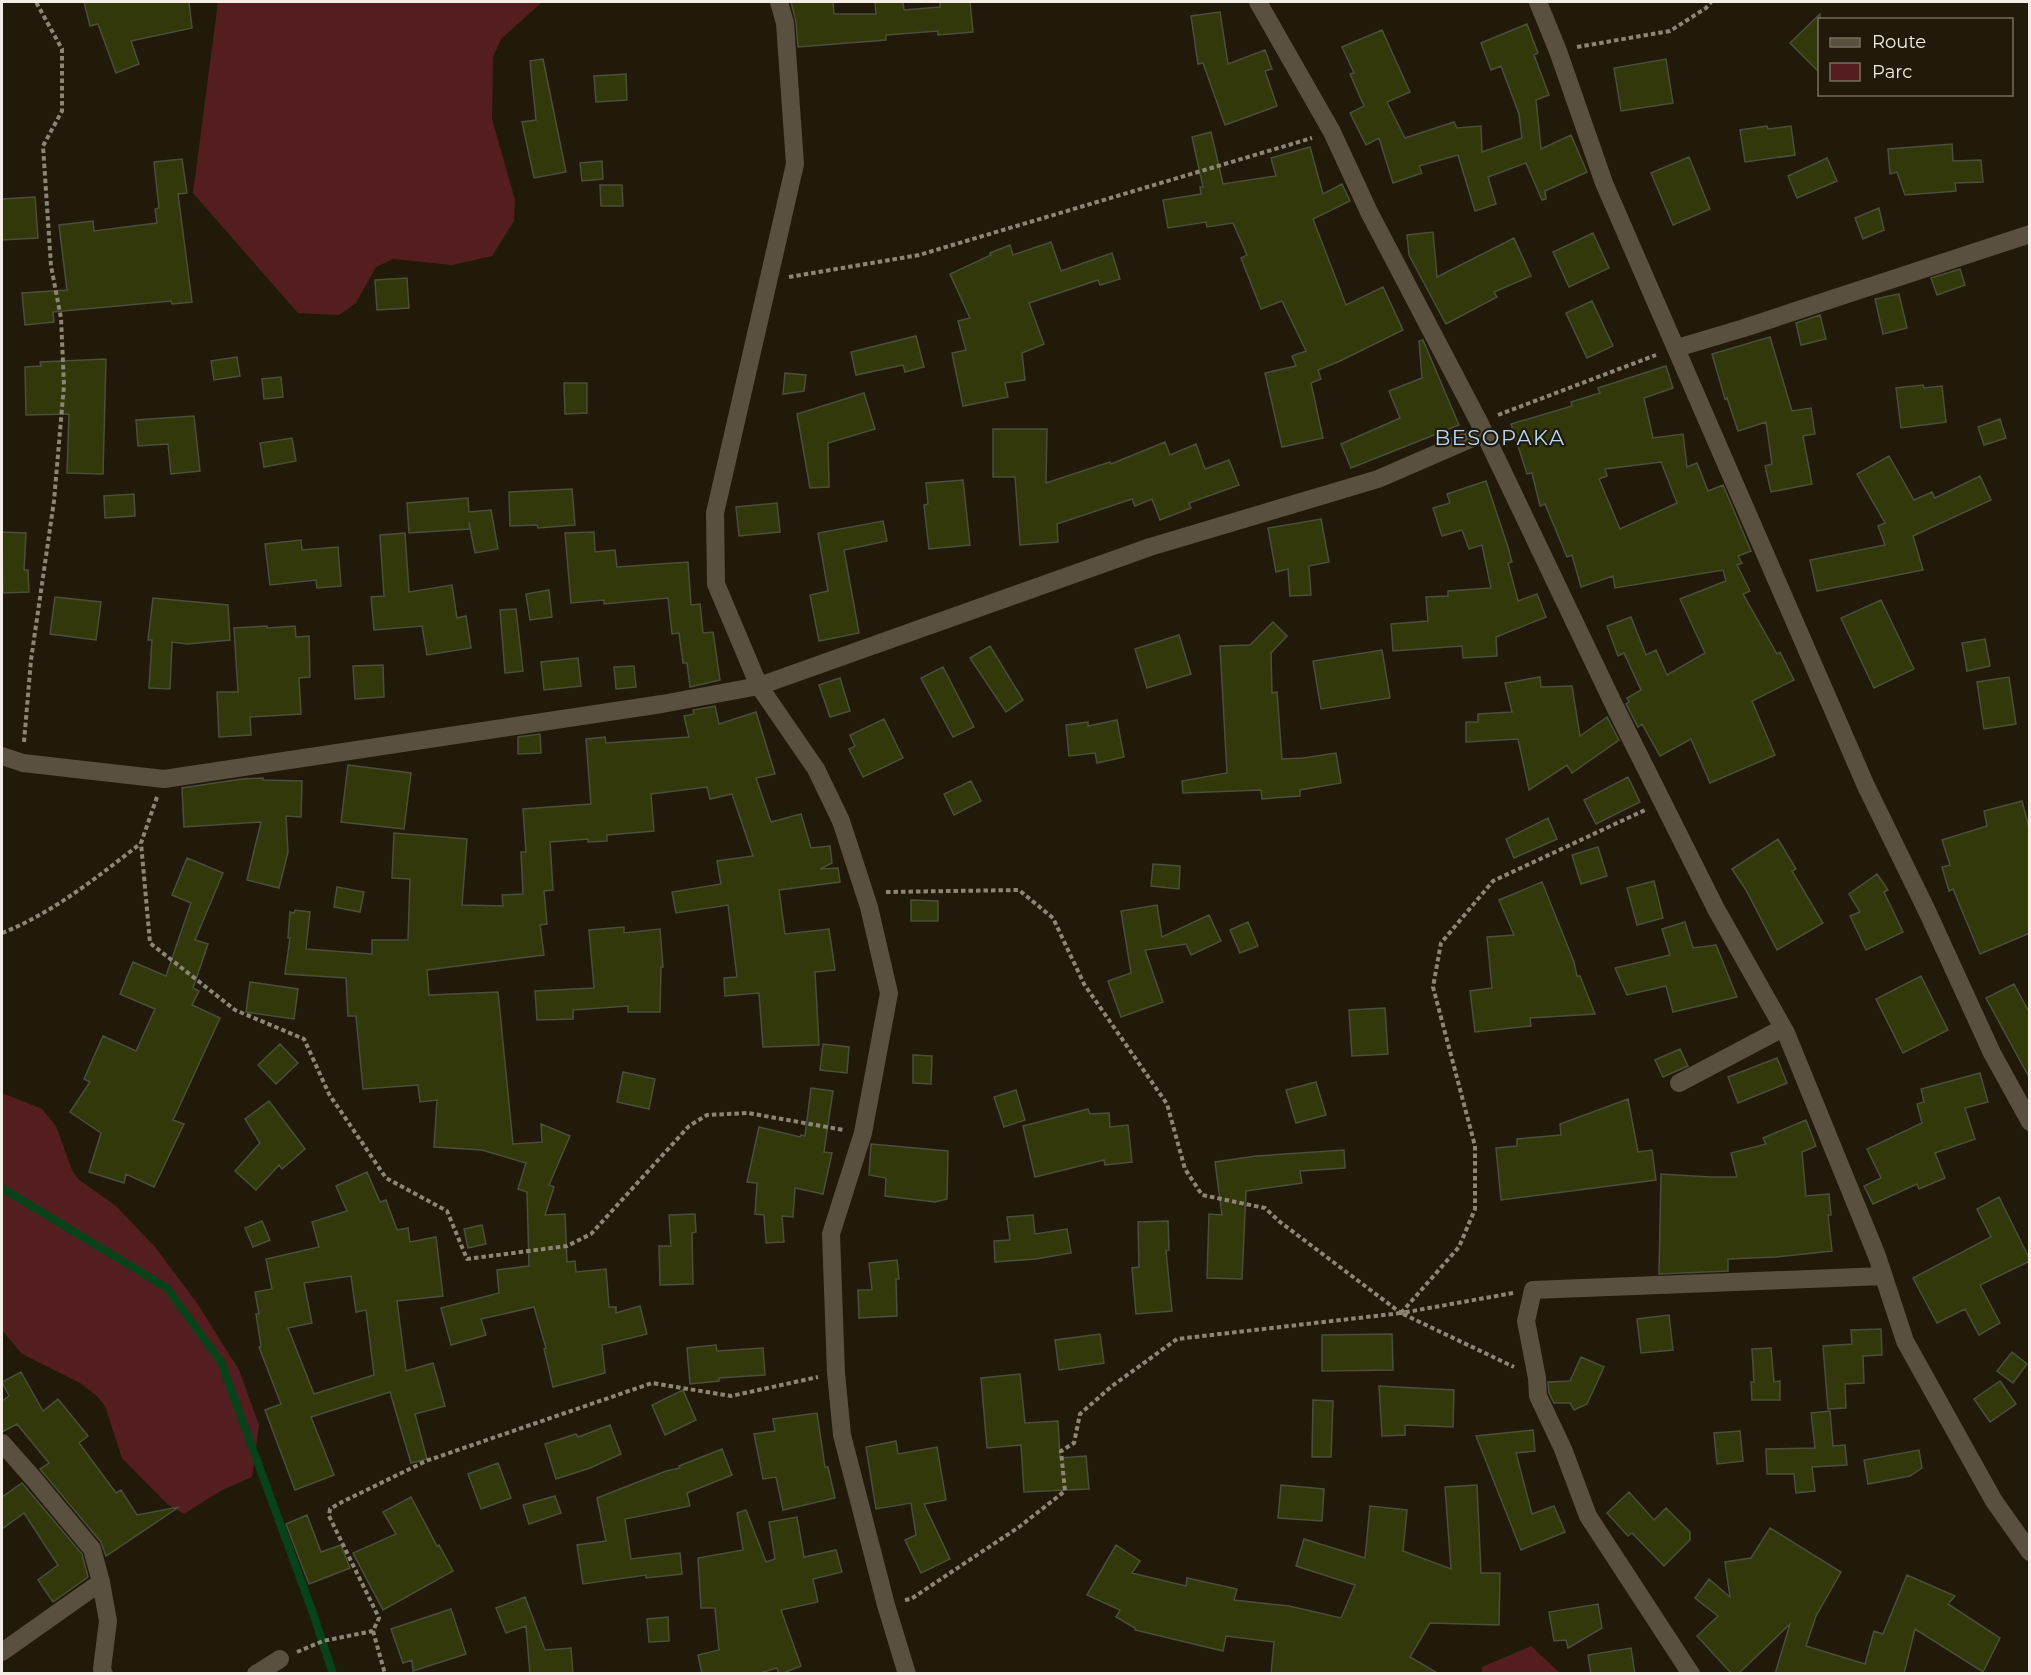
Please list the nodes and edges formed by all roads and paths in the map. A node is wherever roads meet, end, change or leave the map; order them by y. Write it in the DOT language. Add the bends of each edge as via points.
graph roads {
  1 [pos="36,2"];
  2 [pos="779,2"];
  3 [pos="1258,2"];
  4 [pos="1538,2"];
  5 [pos="1711,2"];
  6 [pos="1558,51"];
  7 [pos="1332,132"];
  8 [pos="2030,234"];
  9 [pos="768,280"];
  10 [pos="1677,348"];
  11 [pos="1482,427"];
  12 [pos="759,686"];
  13 [pos="2,756"];
  14 [pos="23,763"];
  15 [pos="164,779"];
  16 [pos="1662,802"];
  17 [pos="141,843"];
  18 [pos="865,893"];
  19 [pos="2,933"];
  20 [pos="1783,1028"];
  21 [pos="1679,1083"];
  22 [pos="2030,1122"];
  23 [pos="863,1133"];
  24 [pos="1883,1276"];
  25 [pos="1533,1290"];
  26 [pos="1401,1313"];
  27 [pos="836,1373"];
  28 [pos="1537,1378"];
  29 [pos="2,1443"];
  30 [pos="2030,1552"];
  31 [pos="101,1582"];
  32 [pos="886,1605"];
  33 [pos="373,1631"];
  34 [pos="2,1652"];
  35 [pos="280,1659"];
  36 [pos="104,1674"];
  37 [pos="256,1674"];
  38 [pos="386,1674"];
  39 [pos="907,1674"];
  40 [pos="1691,1674"];
  1 -- 14 [label="path" via="62,49 62,111 43,146 64,385 54,501 31,660"];
  2 -- 9 [label="street" via="785,23 795,164"];
  3 -- 7 [label="street"];
  4 -- 6 [label="street"];
  5 -- 6 [label="path" via="1670,31"];
  6 -- 10 [label="street" via="1604,183"];
  7 -- 9 [label="path" via="919,255"];
  7 -- 11 [label="street" via="1369,212"];
  8 -- 10 [label="street"];
  9 -- 12 [label="street" via="715,513 716,584"];
  10 -- 11 [label="path"];
  10 -- 22 [label="street" via="1866,786 1992,1053"];
  11 -- 12 [label="street" via="1378,479 1150,547"];
  11 -- 16 [label="street"];
  12 -- 15 [label="street"];
  12 -- 18 [label="street" via="816,769 841,821"];
  13 -- 14 [label="street"];
  14 -- 15 [label="street"];
  15 -- 17 [label="path"];
  16 -- 20 [label="street"];
  16 -- 26 [label="path" via="1493,881 1441,943 1433,987 1475,1146 1475,1209 1459,1247"];
  17 -- 19 [label="path" via="80,891"];
  17 -- 23 [label="path" via="150,943 235,1010 304,1039 329,1094 386,1178 447,1211 467,1259 567,1246 591,1234 689,1126 707,1115 748,1113"];
  18 -- 23 [label="street" via="890,993"];
  18 -- 26 [label="path" via="1019,890 1053,918 1084,984 1167,1104 1185,1169 1202,1196 1265,1208"];
  20 -- 21 [label="street"];
  20 -- 24 [label="street"];
  23 -- 27 [label="street" via="831,1234"];
  24 -- 25 [label="street"];
  24 -- 30 [label="street" via="1905,1341 1994,1501"];
  25 -- 26 [label="path"];
  25 -- 28 [label="street" via="1526,1321"];
  26 -- 28 [label="path"];
  26 -- 32 [label="path" via="1178,1339 1080,1414 1074,1443 1061,1451 1065,1491 1019,1527 911,1599"];
  27 -- 32 [label="street" via="842,1435"];
  27 -- 33 [label="path" via="731,1396 652,1383 426,1461 342,1502 330,1509 329,1516 379,1618"];
  28 -- 40 [label="street" via="1538,1396 1588,1516"];
  29 -- 31 [label="street" via="92,1549"];
  31 -- 34 [label="street"];
  31 -- 36 [label="street" via="108,1621"];
  32 -- 39 [label="street"];
  33 -- 35 [label="path" via="323,1641"];
  33 -- 38 [label="path"];
  35 -- 37 [label="street"];
}
